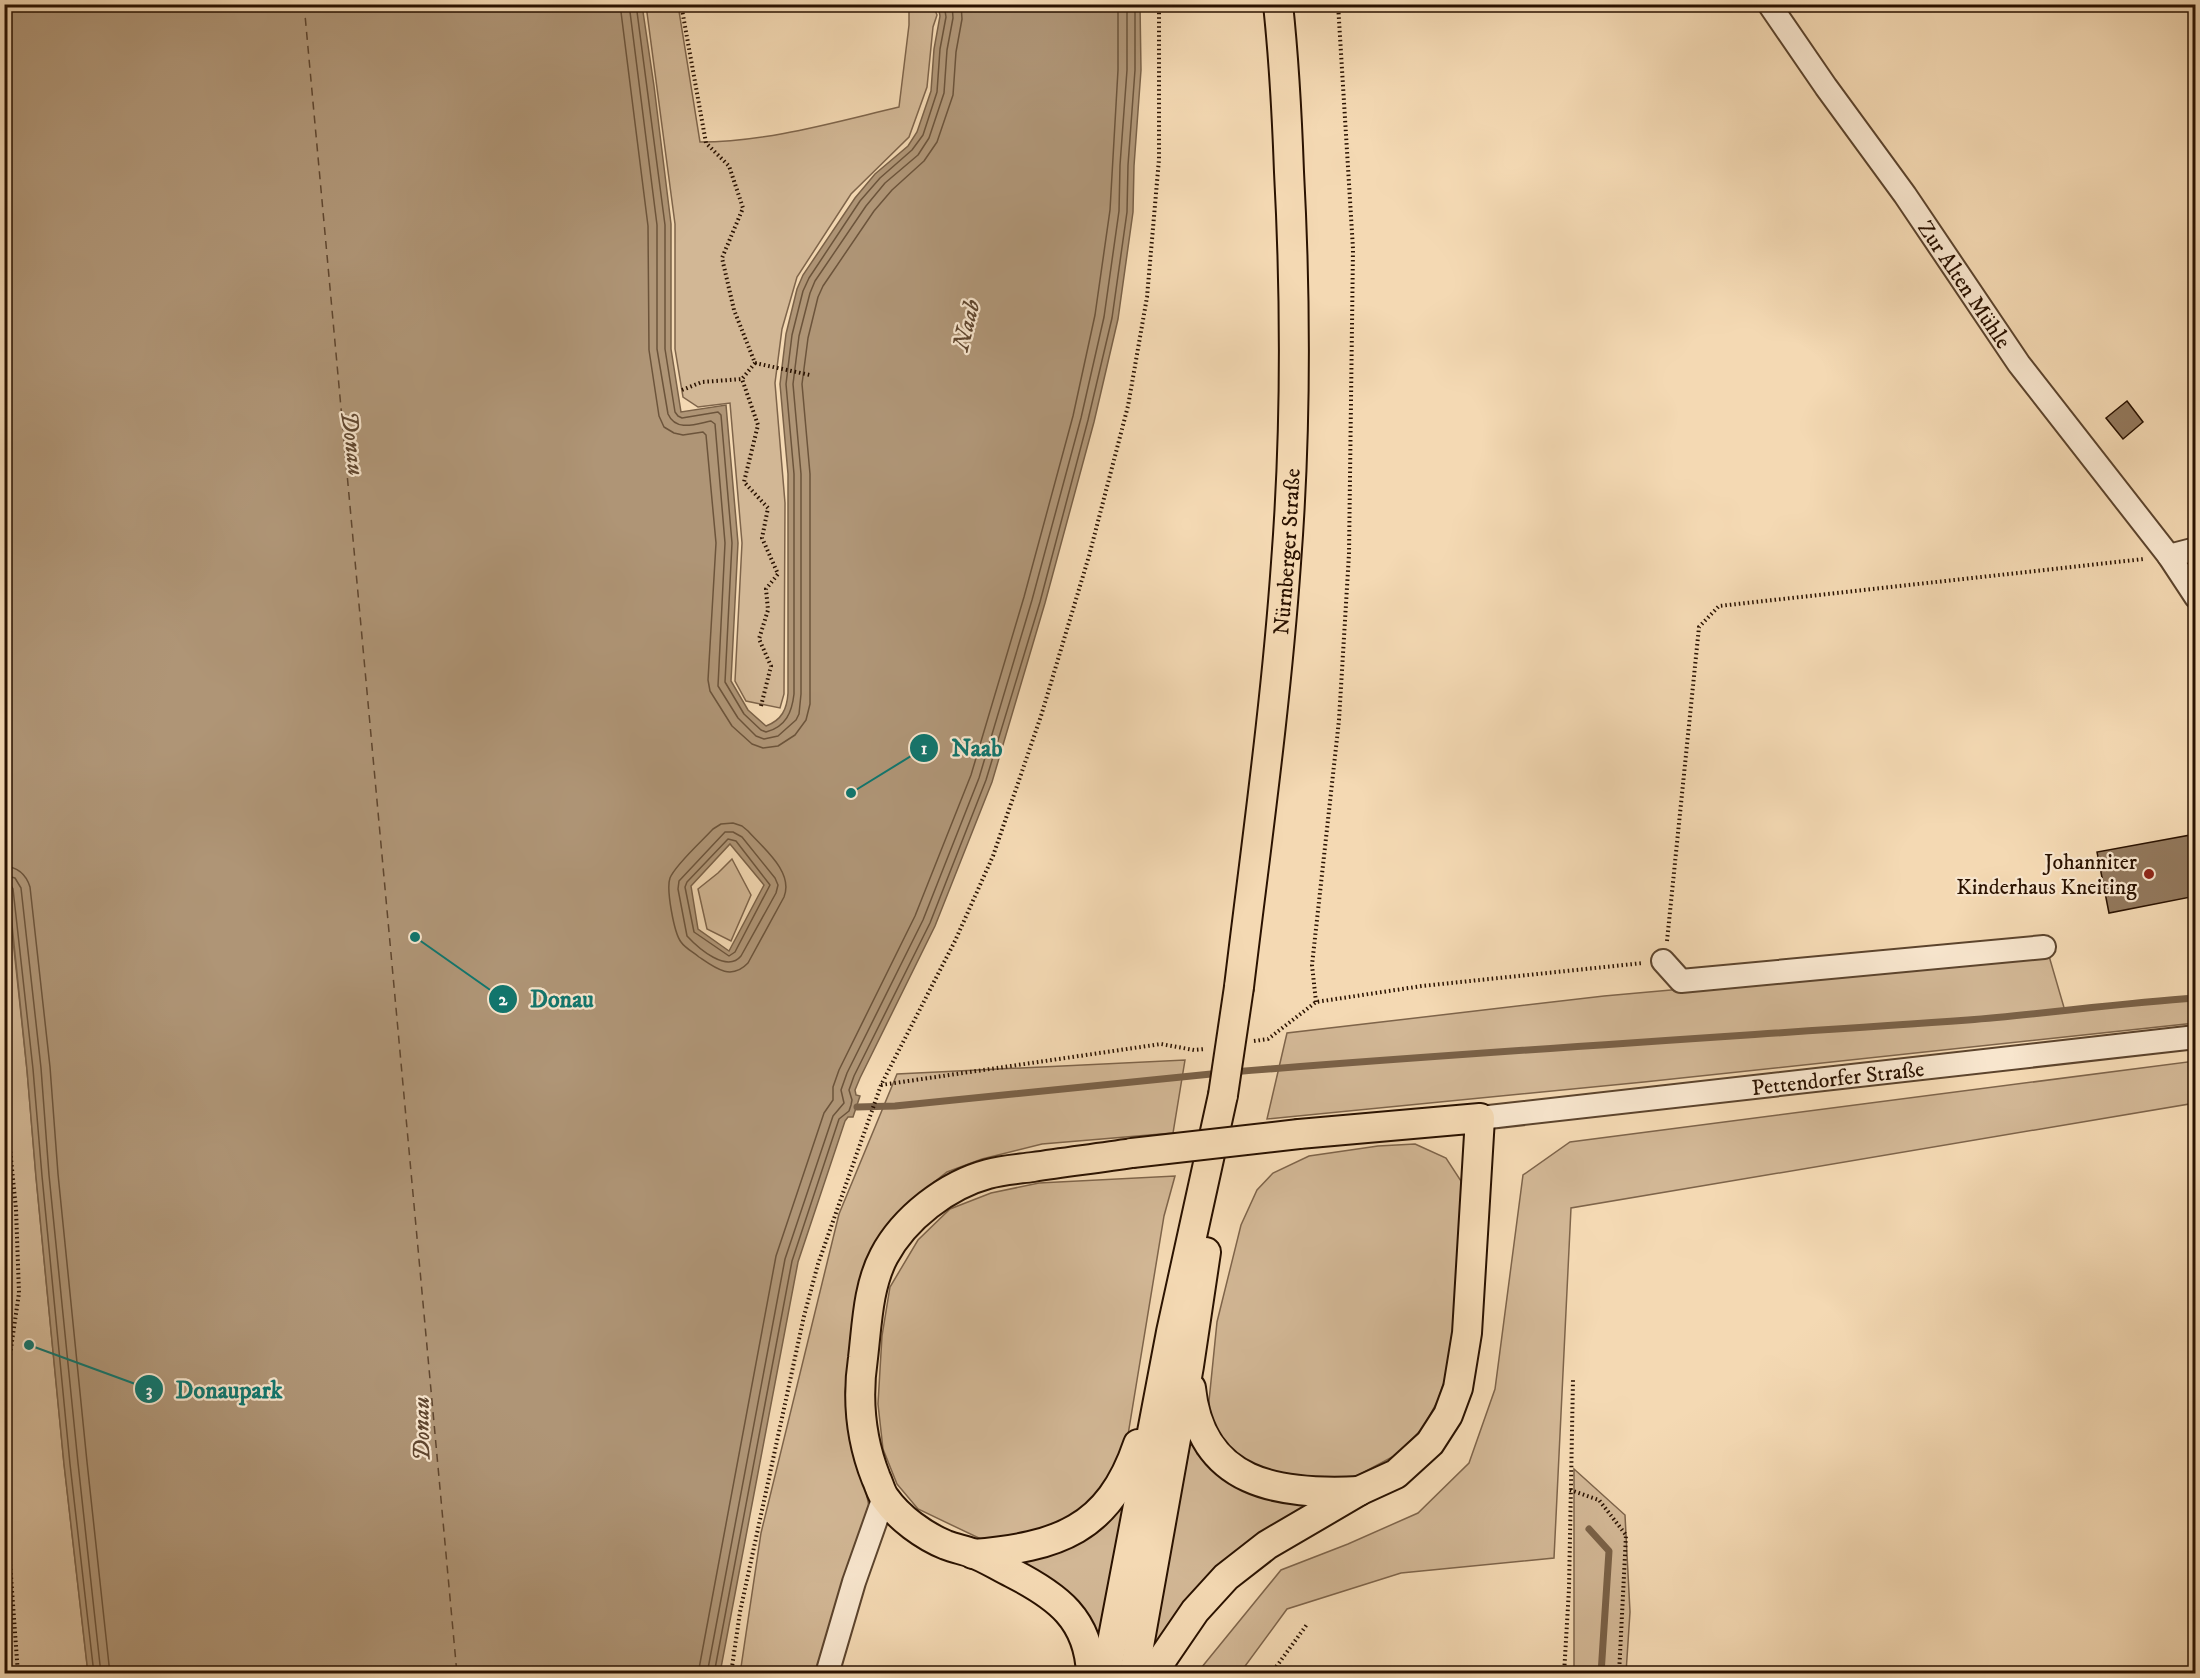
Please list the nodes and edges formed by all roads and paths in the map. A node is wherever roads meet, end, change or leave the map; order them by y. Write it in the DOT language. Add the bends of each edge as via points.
graph roads {
  1 [pos="681,4"];
  2 [pos="1159,4"];
  3 [pos="1278,4"];
  4 [pos="1338,4"];
  5 [pos="1769,4"];
  6 [pos="755,363"];
  7 [pos="810,375"];
  8 [pos="742,379"];
  9 [pos="682,390"];
  10 [pos="2196,549"];
  11 [pos="2169,556"];
  12 [pos="2196,597"];
  13 [pos="761,705"];
  14 [pos="2044,947"];
  15 [pos="1663,961"];
  16 [pos="1316,1002"];
  17 [pos="2196,1037"];
  18 [pos="1246,1042"];
  19 [pos="1215,1047"];
  20 [pos="881,1085"];
  21 [pos="4,1089"];
  22 [pos="1223,1095"];
  23 [pos="1480,1118"];
  24 [pos="1171,1332"];
  25 [pos="1189,1366"];
  26 [pos="6,1369"];
  27 [pos="1573,1378"];
  28 [pos="4,1412"];
  29 [pos="4,1479"];
  30 [pos="1361,1490"];
  31 [pos="1570,1490"];
  32 [pos="884,1497"];
  33 [pos="973,1554"];
  34 [pos="1308,1623"];
  35 [pos="18,1674"];
  36 [pos="731,1674"];
  37 [pos="827,1674"];
  38 [pos="1091,1674"];
  39 [pos="1106,1674"];
  40 [pos="1134,1674"];
  41 [pos="1152,1674"];
  42 [pos="1271,1674"];
  43 [pos="1564,1674"];
  44 [pos="1619,1674"];
  1 -- 6 [label="path" via="706,143 729,166 743,208 722,258 734,310"];
  2 -- 20 [label="path" via="1159,159 1147,297 1128,406 1041,716 993,856 956,941"];
  3 -- 22 [label="main road, Nürnberger Straße, bridge" via="1293,256 1294,399 1286,563 1274,693"];
  4 -- 16 [label="path" via="1353,249 1349,554 1340,720 1312,965"];
  5 -- 11 [label="street, Zur Alten Mühle" via="2019,364"];
  6 -- 7 [label="path"];
  6 -- 8 [label="path"];
  8 -- 9 [label="path" via="702,382"];
  8 -- 13 [label="path" via="758,425 744,482 768,508 762,538 778,574 766,589 768,610 759,639 771,666"];
  10 -- 11 [label="street"];
  11 -- 12 [label="street, Zur Alten Mühle"];
  11 -- 15 [label="path" via="1719,606 1699,627 1670,932"];
  14 -- 15 [label="street" via="1682,981"];
  15 -- 16 [label="path" via="1422,986"];
  16 -- 18 [label="path" via="1268,1039"];
  17 -- 23 [label="street, Pettendorfer Straße"];
  19 -- 20 [label="path" via="1194,1050 1161,1044"];
  20 -- 36 [label="path" via="818,1264 804,1316 740,1612"];
  21 -- 26 [label="path" via="16,1209 19,1293"];
  22 -- 24 [label="main road"];
  22 -- 25 [label="main road" via="1212,1207"];
  23 -- 30 [label="main road" via="1467,1333 1458,1388 1448,1415 1430,1443 1396,1474"];
  23 -- 32 [label="main road, bridge" via="1132,1153 988,1174 937,1198 907,1223 884,1256 872,1290 862,1367 861,1420 869,1460"];
  24 -- 33 [label="main road" via="1132,1460 1109,1499 1091,1518 1066,1535 1013,1551"];
  24 -- 39 [label="main road"];
  25 -- 30 [label="main road" via="1200,1426 1211,1447 1227,1464 1252,1480 1279,1488"];
  25 -- 40 [label="main road"];
  26 -- 28 [label="path"];
  27 -- 31 [label="path"];
  29 -- 35 [label="path"];
  30 -- 41 [label="main road" via="1267,1545 1226,1577 1196,1611"];
  31 -- 43 [label="path"];
  31 -- 44 [label="path" via="1599,1500 1626,1535"];
  32 -- 33 [label="main road" via="901,1516 924,1532 945,1545"];
  32 -- 37 [label="street"];
  33 -- 38 [label="main road" via="1036,1586 1071,1614 1083,1633"];
  34 -- 42 [label="path"];
}
